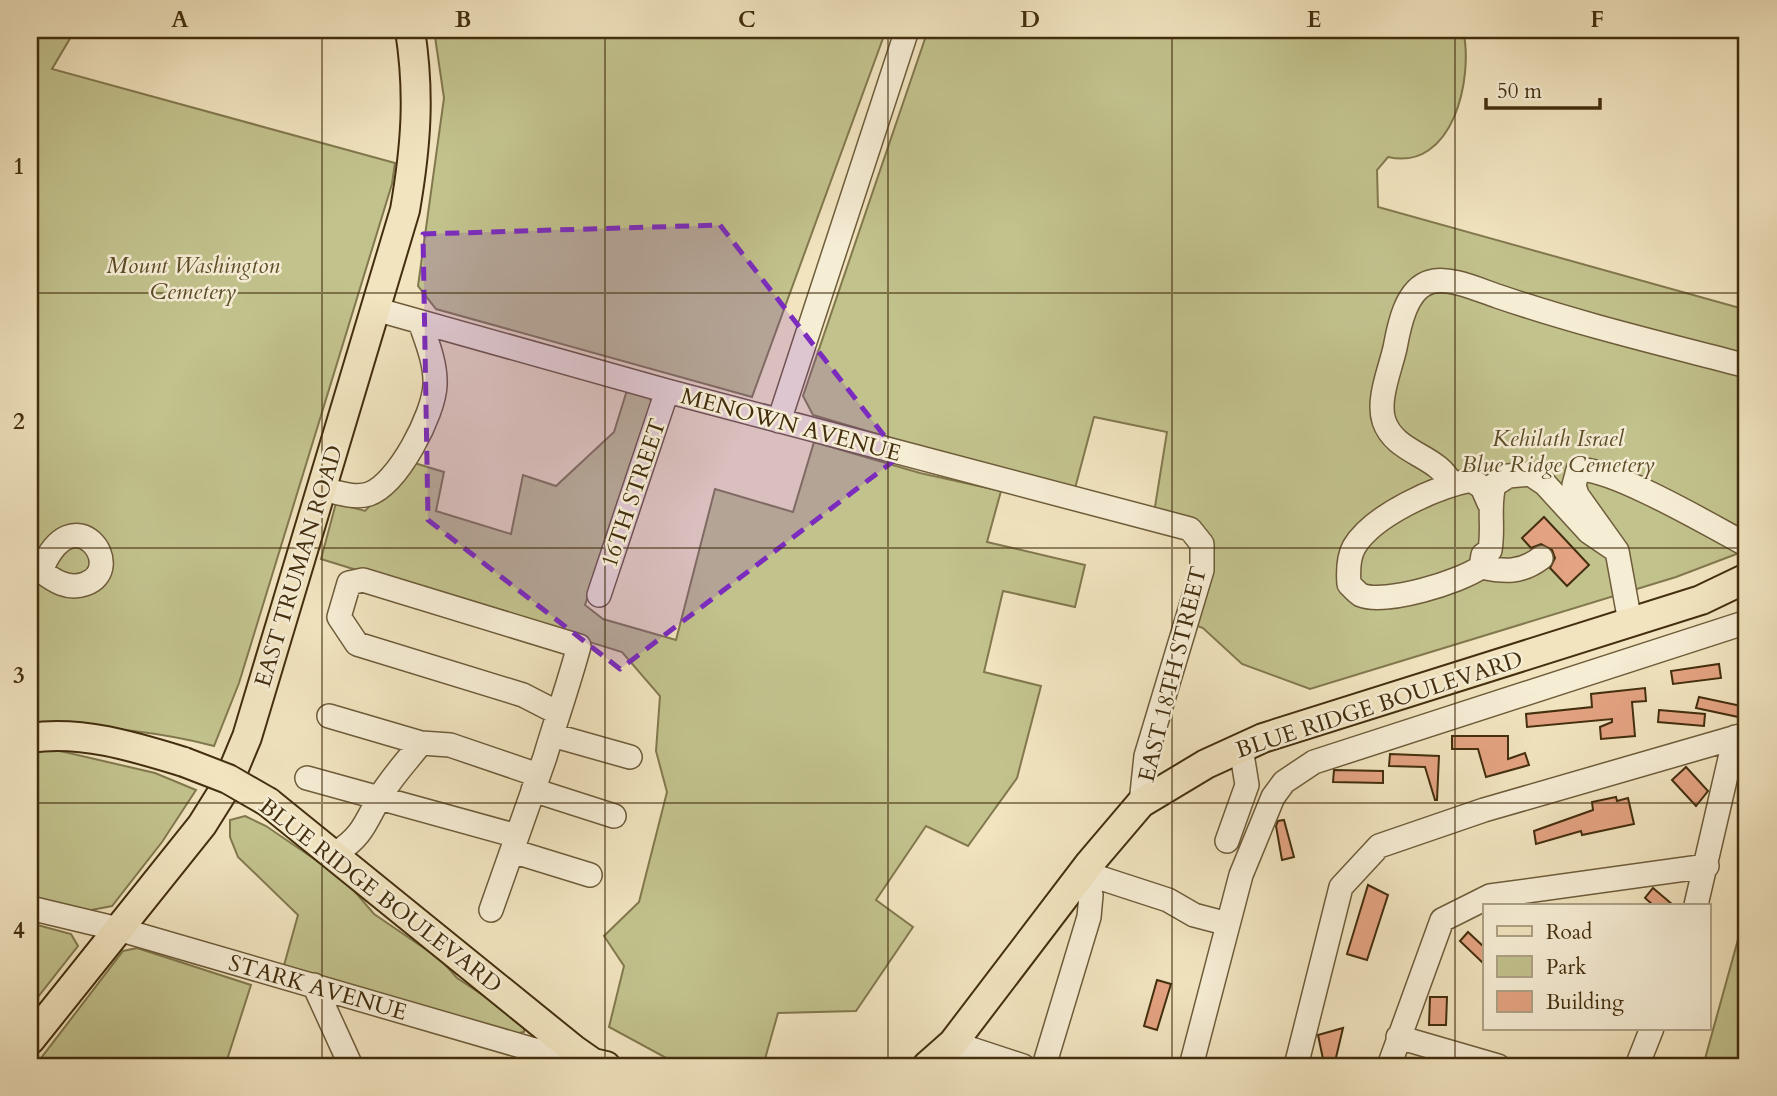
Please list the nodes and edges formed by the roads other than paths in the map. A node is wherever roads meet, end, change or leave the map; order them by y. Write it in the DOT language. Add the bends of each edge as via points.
graph roads {
  1 [pos="411,30"];
  2 [pos="907,30"];
  3 [pos="375,309"];
  4 [pos="420,322"];
  5 [pos="1747,366"];
  6 [pos="667,391"];
  7 [pos="779,421"];
  8 [pos="1451,484"];
  9 [pos="321,489"];
  10 [pos="1489,503"];
  11 [pos="1202,544"];
  12 [pos="1747,545"];
  13 [pos="1617,551"];
  14 [pos="1541,558"];
  15 [pos="1481,567"];
  16 [pos="1747,578"];
  17 [pos="599,595"];
  18 [pos="1630,622"];
  19 [pos="1747,622"];
  20 [pos="329,716"];
  21 [pos="555,724"];
  22 [pos="1741,735"];
  23 [pos="30,738"];
  24 [pos="421,743"];
  25 [pos="1241,748"];
  26 [pos="630,757"];
  27 [pos="307,778"];
  28 [pos="536,783"];
  29 [pos="378,799"];
  30 [pos="1141,803"];
  31 [pos="614,816"];
  32 [pos="1227,841"];
  33 [pos="514,843"];
  34 [pos="335,854"];
  35 [pos="1707,866"];
  36 [pos="1083,872"];
  37 [pos="590,875"];
  38 [pos="1696,904"];
  39 [pos="30,908"];
  40 [pos="491,910"];
  41 [pos="1228,924"];
  42 [pos="118,929"];
  43 [pos="314,985"];
  44 [pos="1651,1030"];
  45 [pos="1398,1037"];
  46 [pos="30,1040"];
  47 [pos="953,1043"];
  48 [pos="599,1065"];
  49 [pos="351,1066"];
  50 [pos="927,1066"];
  51 [pos="1023,1066"];
  52 [pos="1044,1066"];
  53 [pos="1191,1066"];
  54 [pos="1296,1066"];
  55 [pos="1389,1066"];
  56 [pos="1498,1066"];
  57 [pos="1637,1066"];
  1 -- 3 [label="main road, EAST TRUMAN ROAD" via="418,78 416,145 405,210"];
  2 -- 7 [label="street"];
  3 -- 4 [label="street, MENOWN AVENUE"];
  3 -- 9 [label="main road, EAST TRUMAN ROAD"];
  4 -- 6 [label="street, MENOWN AVENUE"];
  4 -- 9 [label="street" via="435,382 428,421 377,491 358,496"];
  5 -- 8 [label="street" via="1433,280 1420,286 1408,302 1383,400 1383,419 1402,446 1446,472"];
  6 -- 7 [label="street, MENOWN AVENUE"];
  6 -- 17 [label="street, 16TH STREET"];
  7 -- 11 [label="street, MENOWN AVENUE" via="1190,529"];
  8 -- 10 [label="street" via="1471,480 1482,487"];
  8 -- 15 [label="street" via="1366,530 1353,549 1349,584 1360,594 1377,598 1447,585"];
  9 -- 42 [label="main road, EAST TRUMAN ROAD" via="247,737 227,785 202,825"];
  10 -- 13 [label="street" via="1494,485 1508,476 1530,474 1589,532"];
  10 -- 15 [label="street" via="1493,536"];
  11 -- 30 [label="street, EAST 18TH STREET" via="1202,570 1146,755"];
  12 -- 13 [label="street" via="1623,483 1578,470 1577,495"];
  13 -- 18 [label="street"];
  14 -- 15 [label="street" via="1520,570"];
  16 -- 18 [label="main road, BLUE RIDGE BOULEVARD" via="1701,600"];
  18 -- 25 [label="main road, BLUE RIDGE BOULEVARD"];
  19 -- 41 [label="street" via="1314,762 1293,774 1269,808 1241,875"];
  20 -- 24 [label="street"];
  21 -- 21 [label="street" via="579,646 363,580 349,583 340,622 357,645 523,695"];
  21 -- 26 [label="street"];
  21 -- 28 [label="street"];
  22 -- 35 [label="street"];
  22 -- 54 [label="street" via="1484,810 1379,846 1341,887"];
  23 -- 34 [label="main road, BLUE RIDGE BOULEVARD, bridge" via="72,737 133,747 184,762 228,779 268,802"];
  24 -- 28 [label="street" via="450,745"];
  24 -- 29 [label="street"];
  25 -- 30 [label="main road, BLUE RIDGE BOULEVARD"];
  25 -- 32 [label="street" via="1247,785"];
  27 -- 29 [label="street"];
  28 -- 31 [label="street"];
  28 -- 33 [label="street"];
  29 -- 33 [label="street"];
  29 -- 34 [label="street" via="355,841"];
  30 -- 36 [label="main road, BLUE RIDGE BOULEVARD"];
  33 -- 37 [label="street"];
  33 -- 40 [label="street"];
  34 -- 48 [label="main road, BLUE RIDGE BOULEVARD"];
  35 -- 38 [label="street"];
  35 -- 45 [label="street" via="1490,896 1462,908 1443,920"];
  36 -- 41 [label="street"];
  36 -- 47 [label="main road, BLUE RIDGE BOULEVARD"];
  36 -- 52 [label="street" via="1091,895 1089,917"];
  39 -- 42 [label="street, STARK AVENUE"];
  41 -- 53 [label="street"];
  42 -- 43 [label="street, STARK AVENUE"];
  42 -- 46 [label="main road, EAST TRUMAN ROAD"];
  43 -- 48 [label="street, STARK AVENUE"];
  43 -- 49 [label="street"];
  44 -- 57 [label="street"];
  45 -- 55 [label="street"];
  45 -- 56 [label="street"];
  47 -- 50 [label="main road, BLUE RIDGE BOULEVARD"];
  47 -- 51 [label="street"];
}
